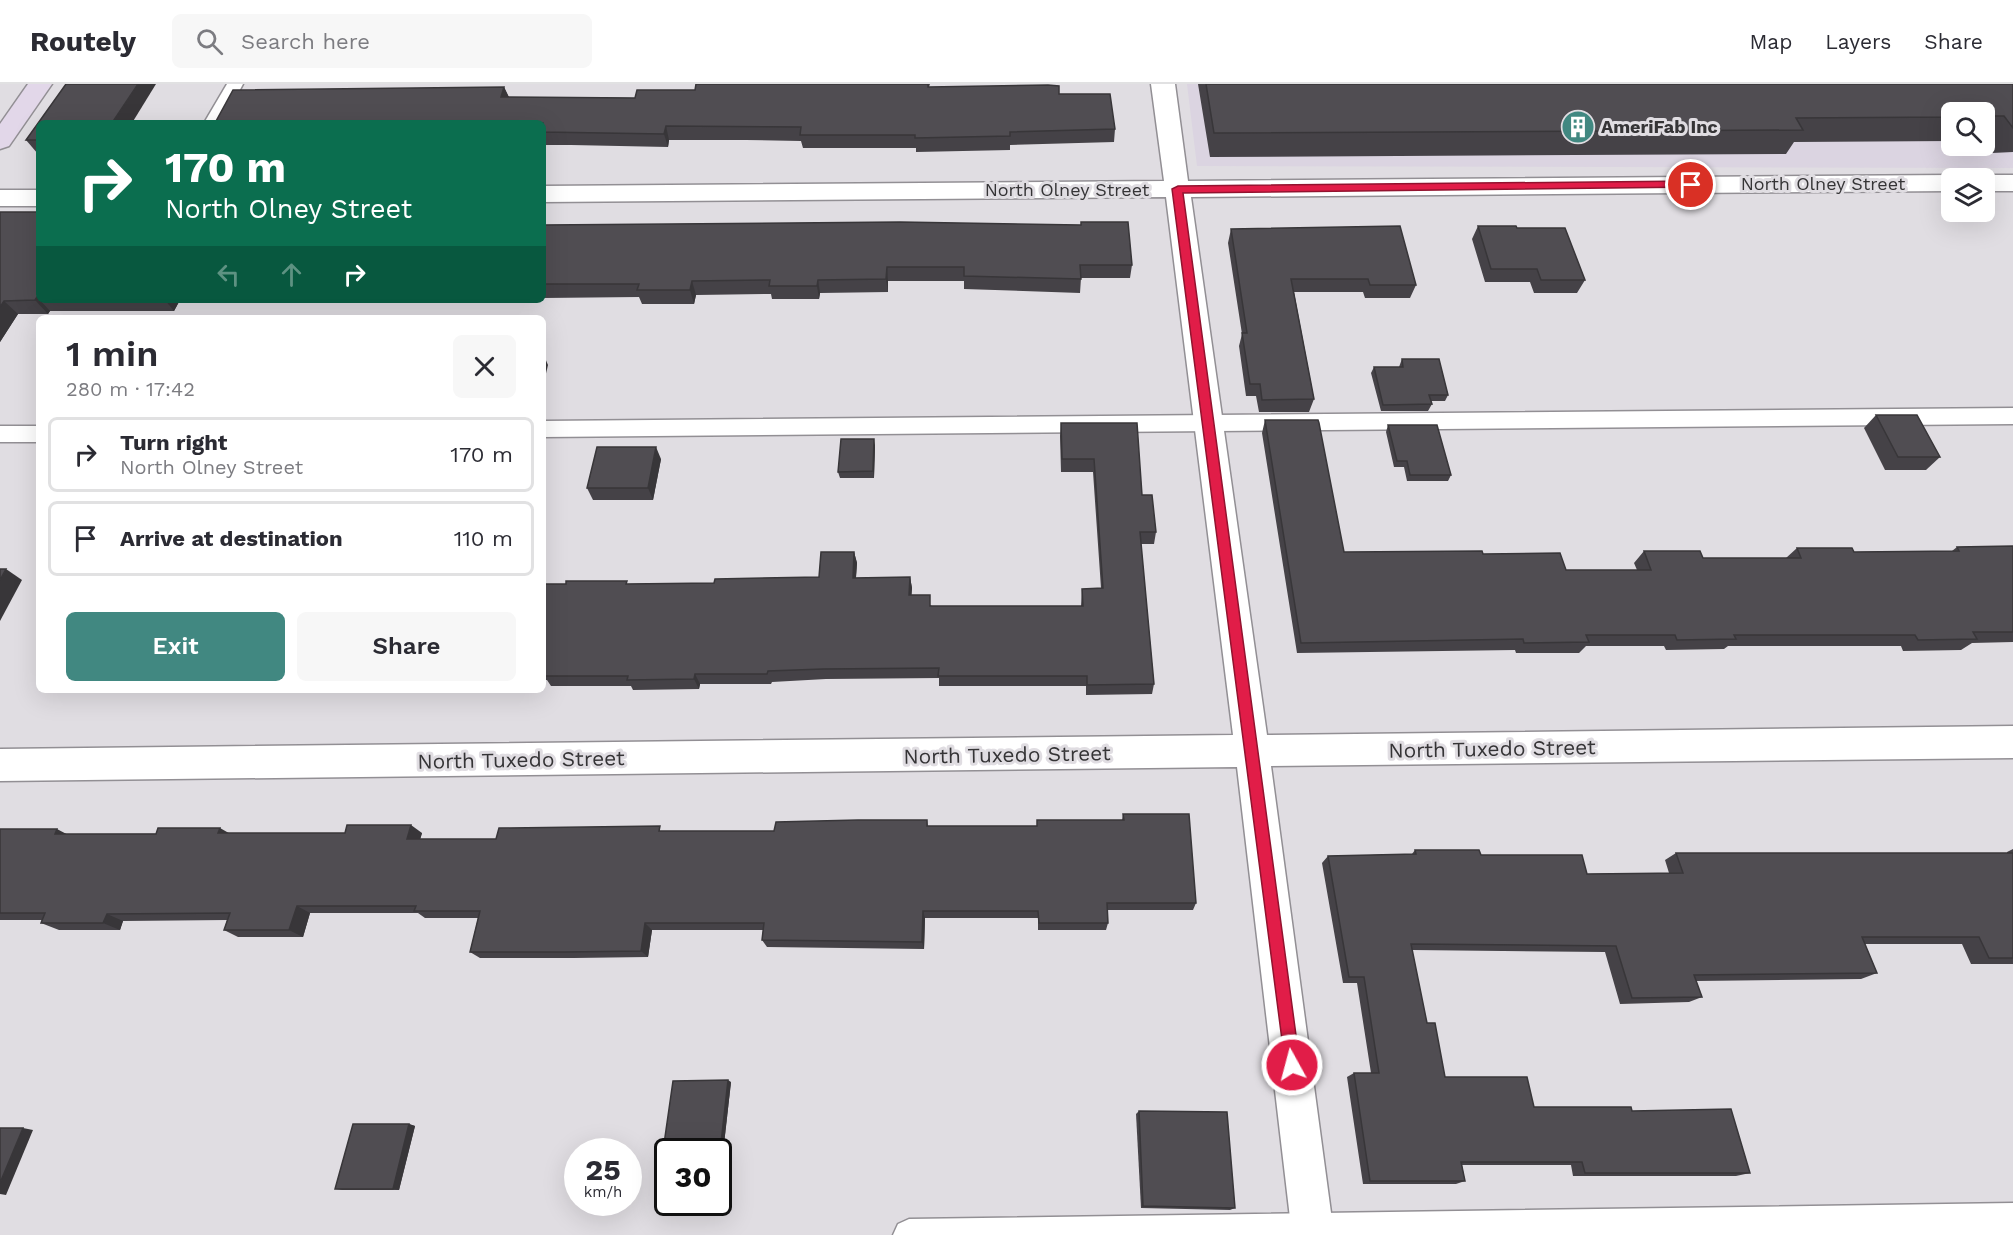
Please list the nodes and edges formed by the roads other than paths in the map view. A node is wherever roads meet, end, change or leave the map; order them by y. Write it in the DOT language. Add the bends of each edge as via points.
graph roads {
  1 [pos="40,84"];
  2 [pos="235,84"];
  3 [pos="1163,84"];
  4 [pos="215,120"];
  5 [pos="0,141"];
  6 [pos="1941,183"];
  7 [pos="1995,183"];
  8 [pos="2013,183"];
  9 [pos="1178,189"];
  10 [pos="546,194"];
  11 [pos="0,198"];
  12 [pos="36,198"];
  13 [pos="2013,416"];
  14 [pos="1208,423"];
  15 [pos="546,429"];
  16 [pos="0,434"];
  17 [pos="36,434"];
  18 [pos="2013,742"];
  19 [pos="1253,752"];
  20 [pos="0,765"];
  21 [pos="2013,1219"];
  22 [pos="1313,1232"];
  23 [pos="909,1235"];
  1 -- 5 [label="main road"];
  2 -- 4 [label="lane"];
  3 -- 9 [label="street"];
  6 -- 9 [label="street, North Olney Street"];
  7 -- 8 [label="street"];
  9 -- 10 [label="street, North Olney Street"];
  9 -- 14 [label="street"];
  11 -- 12 [label="street"];
  13 -- 14 [label="lane"];
  14 -- 15 [label="lane"];
  14 -- 19 [label="street"];
  16 -- 17 [label="lane"];
  18 -- 19 [label="street, North Tuxedo Street"];
  19 -- 20 [label="street, North Tuxedo Street"];
  19 -- 22 [label="street"];
  21 -- 22 [label="lane"];
  22 -- 23 [label="lane"];
}
